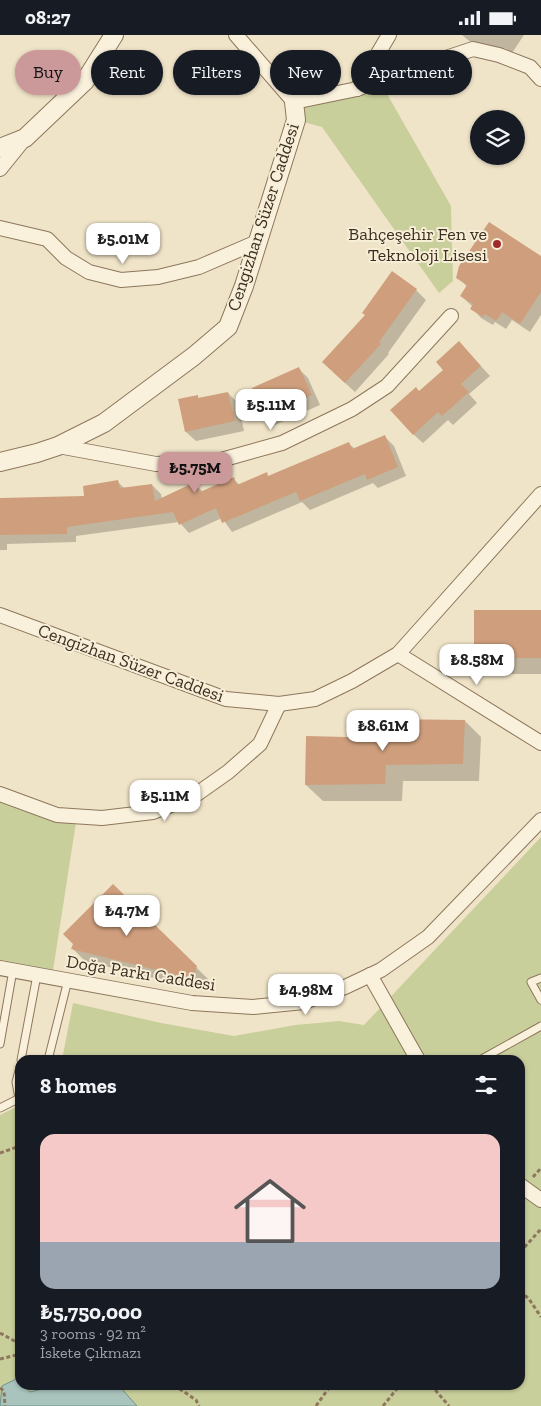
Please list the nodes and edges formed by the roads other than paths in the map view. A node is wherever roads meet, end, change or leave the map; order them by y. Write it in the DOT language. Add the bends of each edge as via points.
graph roads {
  1 [pos="114,35"];
  2 [pos="236,35"];
  3 [pos="389,35"];
  4 [pos="380,50"];
  5 [pos="470,50"];
  6 [pos="541,79"];
  7 [pos="351,90"];
  8 [pos="294,102"];
  9 [pos="25,138"];
  10 [pos="0,148"];
  11 [pos="0,169"];
  12 [pos="0,228"];
  13 [pos="257,243"];
  14 [pos="451,317"];
  15 [pos="58,446"];
  16 [pos="0,462"];
  17 [pos="541,494"];
  18 [pos="0,615"];
  19 [pos="398,654"];
  20 [pos="279,704"];
  21 [pos="541,743"];
  22 [pos="0,794"];
  23 [pos="541,820"];
  24 [pos="7,969"];
  25 [pos="37,975"];
  26 [pos="370,975"];
  27 [pos="541,978"];
  28 [pos="68,980"];
  29 [pos="541,1000"];
  30 [pos="541,1027"];
  31 [pos="0,1044"];
  32 [pos="23,1055"];
  33 [pos="49,1055"];
  34 [pos="415,1055"];
  35 [pos="489,1055"];
  36 [pos="15,1100"];
  37 [pos="0,1108"];
  38 [pos="525,1189"];
  39 [pos="541,1200"];
  1 -- 9 [label="street" via="85,81"];
  2 -- 8 [label="street"];
  3 -- 4 [label="street"];
  5 -- 6 [label="street, Cengizhan Süzer Caddesi" via="499,55 530,67"];
  7 -- 8 [label="street, Cengizhan Süzer Caddesi"];
  8 -- 13 [label="street, Cengizhan Süzer Caddesi" via="296,121"];
  9 -- 10 [label="street"];
  9 -- 11 [label="street"];
  12 -- 13 [label="street" via="47,239 66,258 89,272 121,280 158,277 199,267"];
  13 -- 15 [label="street, Cengizhan Süzer Caddesi" via="228,327 104,423"];
  14 -- 15 [label="street" via="387,387 352,409 282,443 221,460 156,463"];
  15 -- 16 [label="street, Cengizhan Süzer Caddesi"];
  17 -- 19 [label="street, Cengizhan Süzer Caddesi"];
  18 -- 20 [label="street, Cengizhan Süzer Caddesi" via="226,699"];
  19 -- 20 [label="street, Cengizhan Süzer Caddesi" via="315,699"];
  19 -- 21 [label="street"];
  20 -- 22 [label="street" via="260,744 228,772 194,797 152,812 102,818 57,815"];
  23 -- 26 [label="street, Doğa Parkı Caddesi" via="428,937"];
  24 -- 25 [label="street, Doğa Parkı Caddesi"];
  24 -- 31 [label="lane"];
  25 -- 28 [label="street, Doğa Parkı Caddesi"];
  25 -- 32 [label="lane"];
  26 -- 28 [label="street, Doğa Parkı Caddesi" via="304,1002 253,1007 192,1003"];
  26 -- 34 [label="street"];
  27 -- 29 [label="lane" via="531,982"];
  28 -- 33 [label="lane"];
  30 -- 35 [label="lane"];
  36 -- 37 [label="lane"];
  38 -- 39 [label="street"];
}
